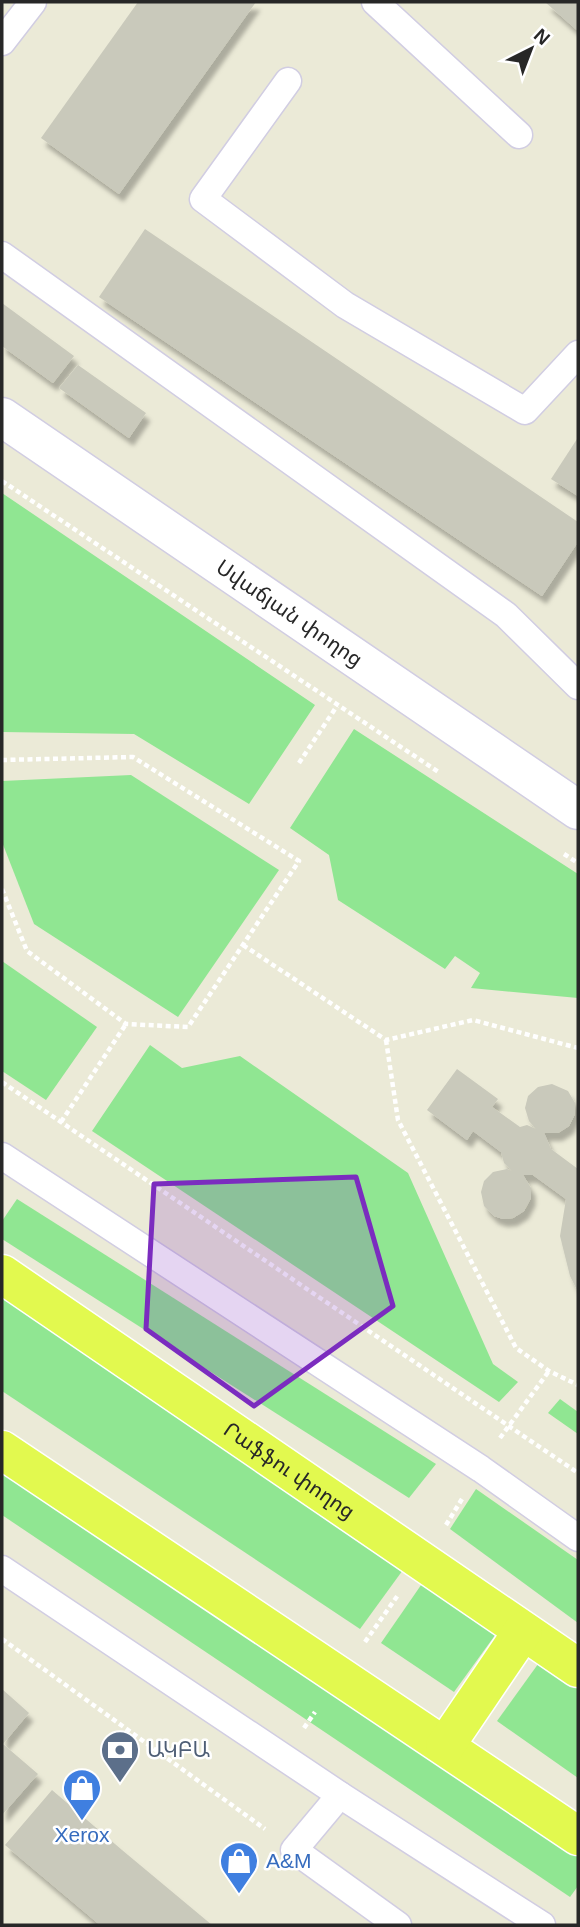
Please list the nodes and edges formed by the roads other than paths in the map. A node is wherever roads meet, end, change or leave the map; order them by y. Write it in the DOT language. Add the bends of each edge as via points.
graph roads {
  1 [pos="33,2"];
  2 [pos="375,2"];
  3 [pos="2,42"];
  4 [pos="288,81"];
  5 [pos="519,135"];
  6 [pos="2,255"];
  7 [pos="578,354"];
  8 [pos="2,416"];
  9 [pos="578,686"];
  10 [pos="578,810"];
  11 [pos="2,1156"];
  12 [pos="2,1274"];
  13 [pos="2,1450"];
  14 [pos="578,1538"];
  15 [pos="2,1569"];
  16 [pos="523,1631"];
  17 [pos="578,1668"];
  18 [pos="445,1746"];
  19 [pos="340,1795"];
  20 [pos="578,1836"];
  21 [pos="398,1925"];
  22 [pos="542,1925"];
  1 -- 3 [label="lane"];
  2 -- 5 [label="lane"];
  4 -- 7 [label="lane" via="203,199 345,305 525,411"];
  6 -- 9 [label="lane" via="506,615"];
  8 -- 10 [label="street, Սվաճյան փողոց"];
  11 -- 14 [label="lane" via="481,1469"];
  12 -- 16 [label="main road, Րաֆֆու փողոց"];
  13 -- 18 [label="main road"];
  15 -- 19 [label="lane"];
  16 -- 17 [label="main road, Րաֆֆու փողոց"];
  16 -- 18 [label="main road"];
  18 -- 20 [label="main road"];
  19 -- 21 [label="lane" via="294,1850"];
  19 -- 22 [label="lane"];
}
